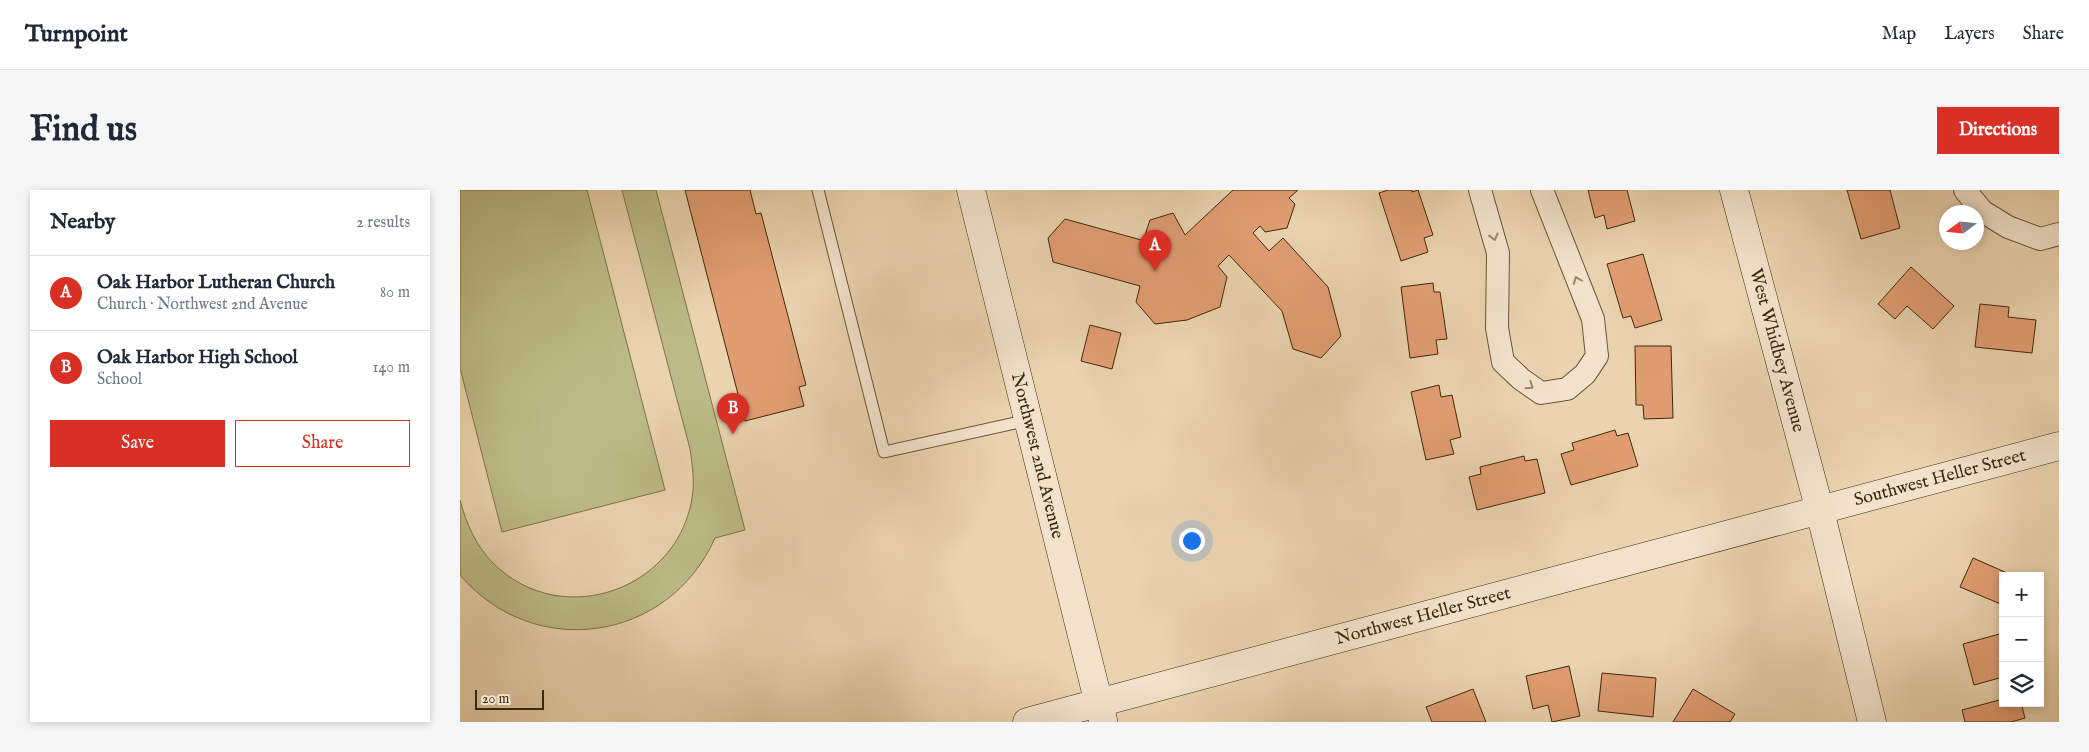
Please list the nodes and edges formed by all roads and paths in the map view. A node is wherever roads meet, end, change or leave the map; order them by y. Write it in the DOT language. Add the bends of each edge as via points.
graph roads {
  1 [pos="818,190"];
  2 [pos="971,190"];
  3 [pos="1480,190"];
  4 [pos="1542,190"];
  5 [pos="1734,190"];
  6 [pos="1965,190"];
  7 [pos="2059,234"];
  8 [pos="1029,420"];
  9 [pos="2059,446"];
  10 [pos="1820,510"];
  11 [pos="1101,713"];
  12 [pos="1026,722"];
  13 [pos="1872,722"];
  1 -- 8 [label="lane" via="884,452"];
  2 -- 8 [label="street, Northwest 2nd Avenue"];
  3 -- 4 [label="street, one-way" via="1498,254 1497,328 1504,362 1520,379 1541,393 1567,389 1585,374 1596,356 1593,319"];
  5 -- 10 [label="street, West Whidbey Avenue"];
  6 -- 7 [label="street" via="1982,211 2008,227 2040,239"];
  8 -- 11 [label="street, Northwest 2nd Avenue"];
  9 -- 10 [label="street, Southwest Heller Street"];
  10 -- 11 [label="street, Northwest Heller Street"];
  10 -- 13 [label="street, West Whidbey Avenue"];
  11 -- 12 [label="street, Northwest Heller Street"];
}
